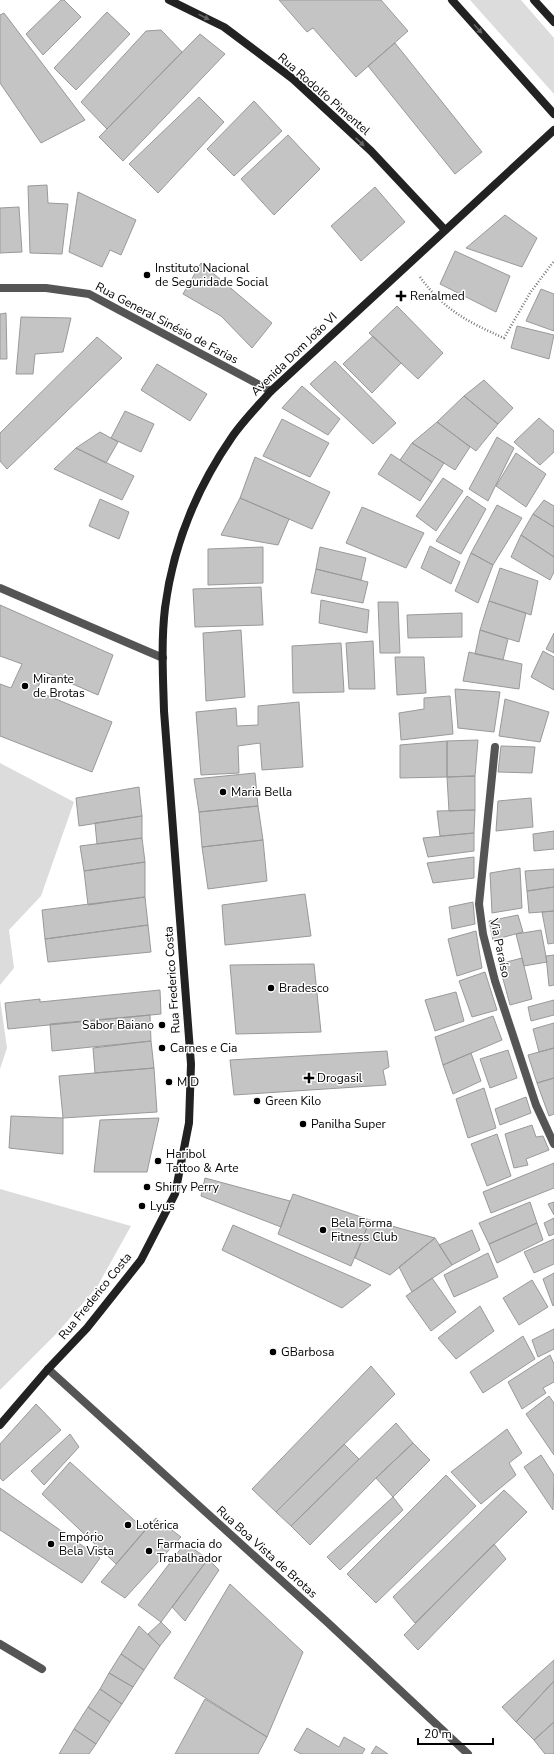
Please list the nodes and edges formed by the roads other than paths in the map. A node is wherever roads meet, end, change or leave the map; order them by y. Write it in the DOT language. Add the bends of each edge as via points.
graph roads {
  1 [pos="169,0"];
  2 [pos="452,0"];
  3 [pos="534,0"];
  4 [pos="554,22"];
  5 [pos="554,114"];
  6 [pos="554,130"];
  7 [pos="445,230"];
  8 [pos="0,288"];
  9 [pos="271,391"];
  10 [pos="0,588"];
  11 [pos="162,658"];
  12 [pos="164,711"];
  13 [pos="495,747"];
  14 [pos="554,1144"];
  15 [pos="48,1369"];
  16 [pos="0,1425"];
  17 [pos="0,1644"];
  18 [pos="42,1669"];
  19 [pos="468,1754"];
  1 -- 7 [label="main road, Rua Rodolfo Pimentel, one-way" via="224,27 293,79 371,151"];
  2 -- 5 [label="main road, one-way"];
  3 -- 4 [label="main road"];
  6 -- 7 [label="main road, Avenida Dom João VI"];
  7 -- 9 [label="main road, Avenida Dom João VI"];
  8 -- 9 [label="street, Rua General Sinésio de Farias" via="46,288 89,294"];
  9 -- 11 [label="main road, Avenida Dom João VI" via="232,436 187,516 174,557 165,608"];
  10 -- 11 [label="street"];
  11 -- 12 [label="main road, Avenida Dom João VI"];
  12 -- 15 [label="main road, Rua Frederico Costa" via="191,1064 189,1123 175,1194 141,1260 87,1328"];
  13 -- 14 [label="street, Via Paraíso" via="479,904 483,934 495,981 536,1105"];
  15 -- 16 [label="main road, Rua Frederico Costa"];
  15 -- 19 [label="street, Rua Boa Vista de Brotas" via="326,1621"];
  17 -- 18 [label="street"];
}
